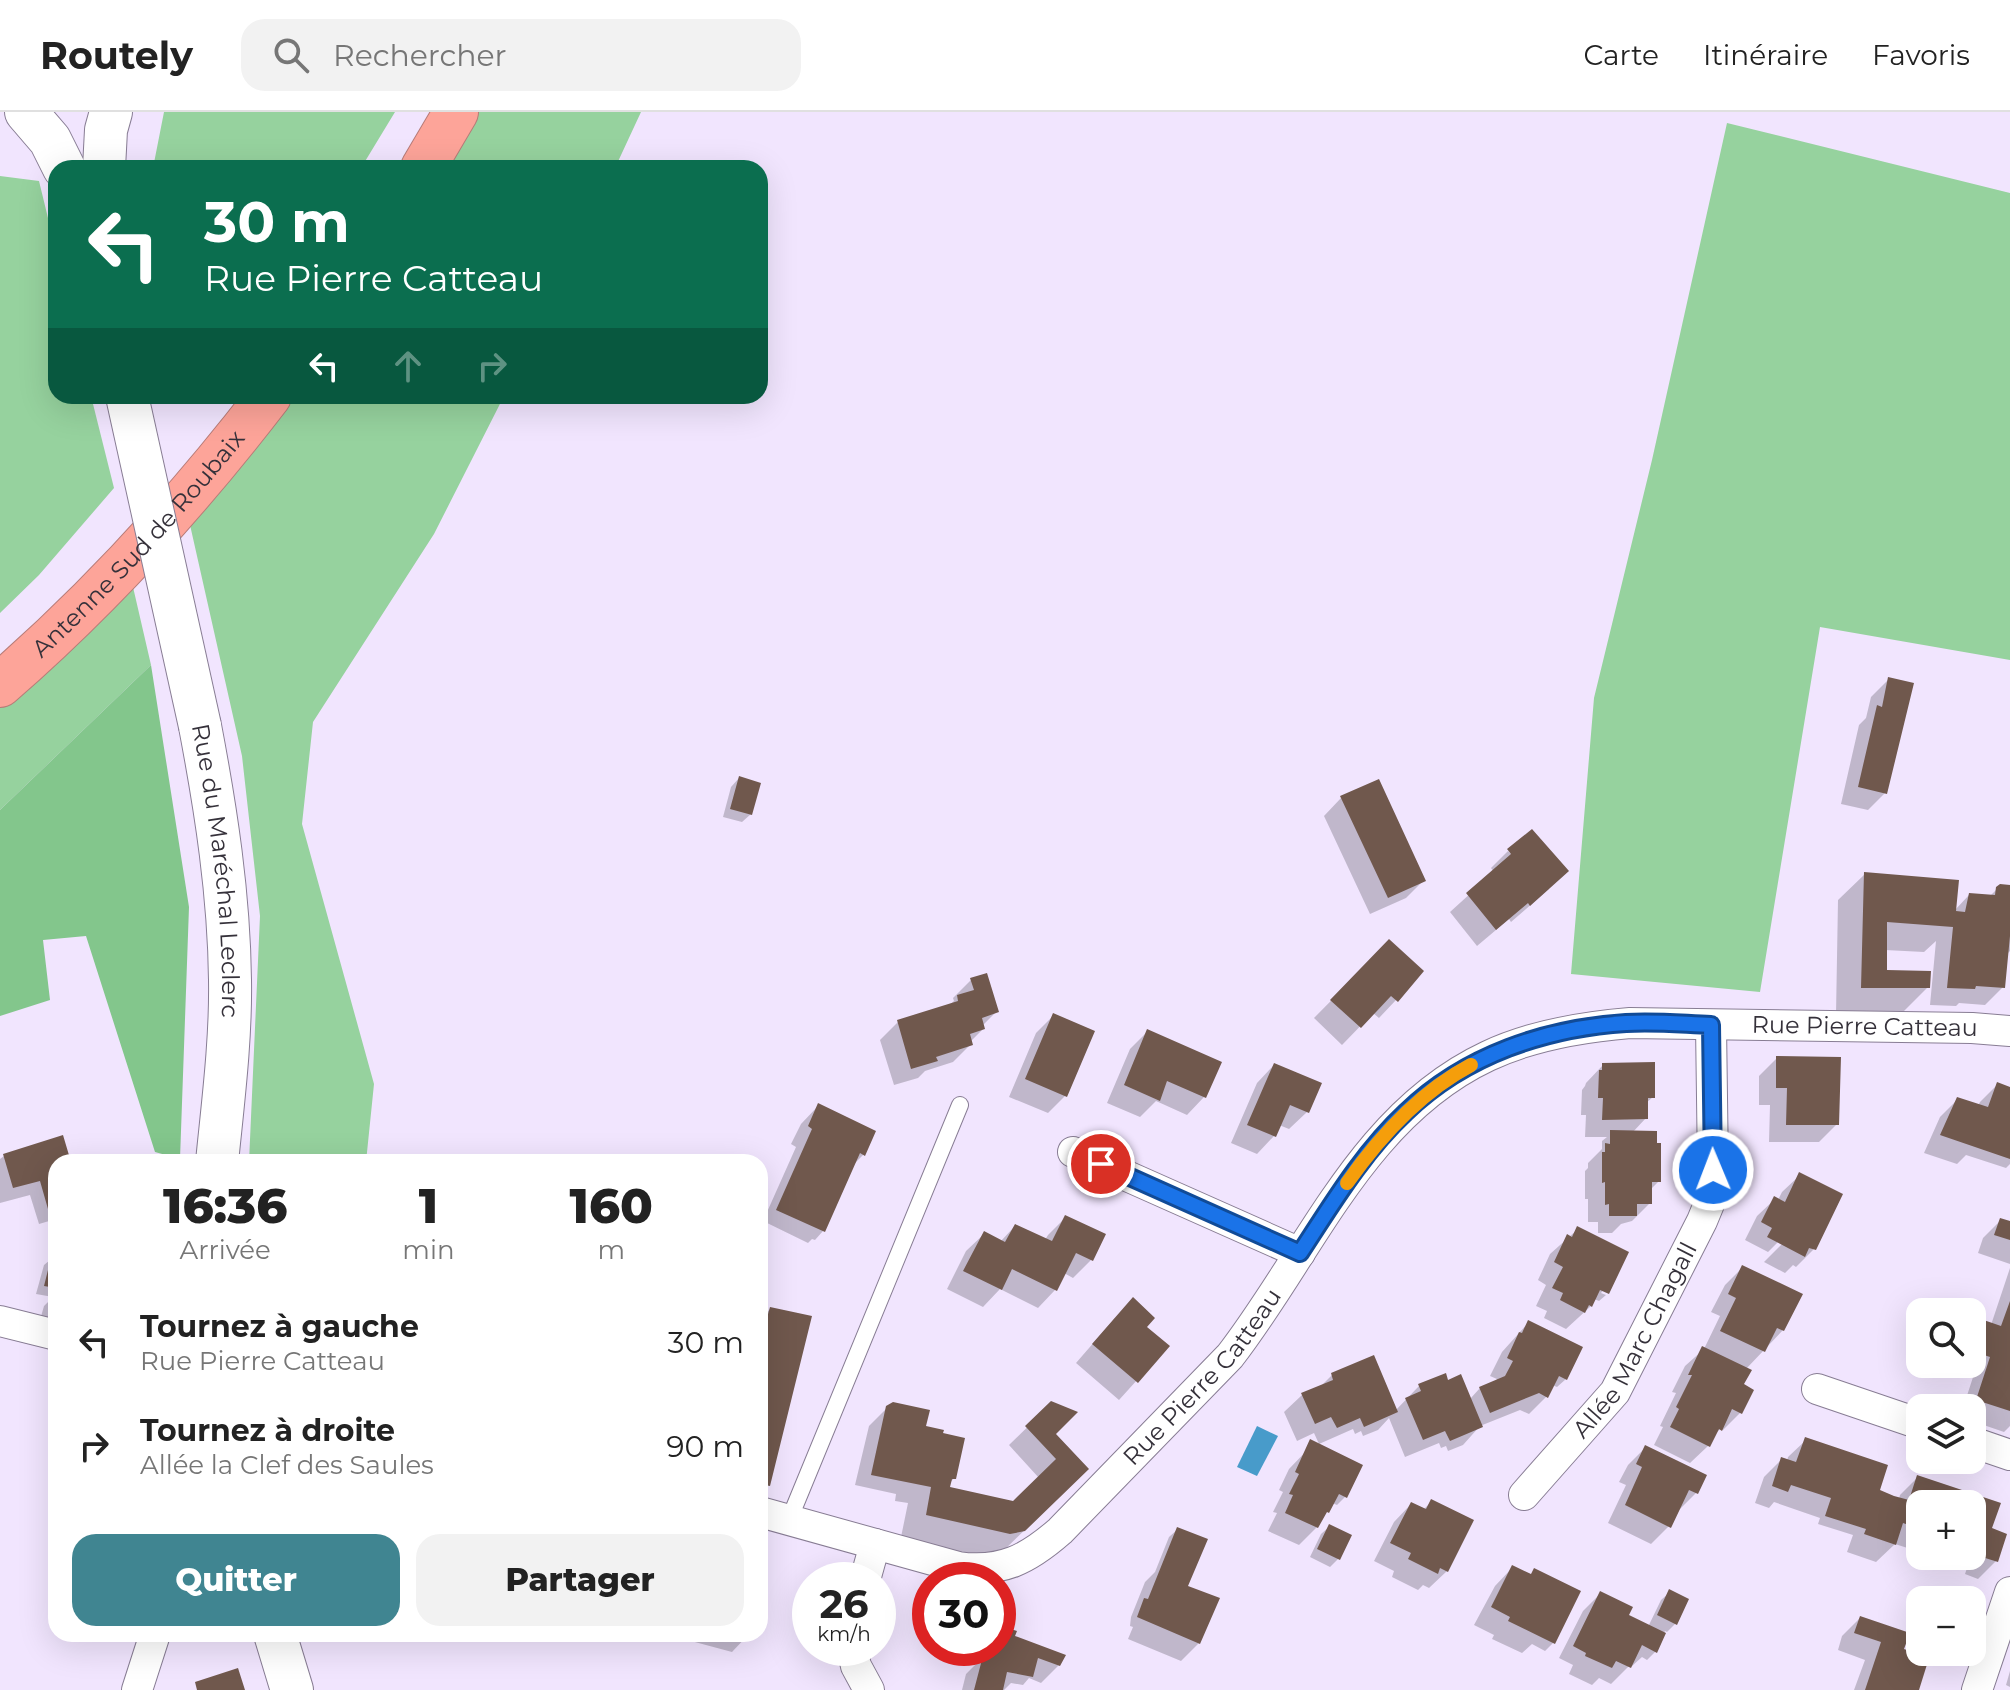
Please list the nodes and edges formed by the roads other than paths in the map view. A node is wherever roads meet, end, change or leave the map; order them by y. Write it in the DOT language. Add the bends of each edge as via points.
graph roads {
  1 [pos="26,112"];
  2 [pos="111,112"];
  3 [pos="425,112"];
  4 [pos="456,112"];
  5 [pos="60,160"];
  6 [pos="104,160"];
  7 [pos="397,160"];
  8 [pos="428,160"];
  9 [pos="129,404"];
  10 [pos="230,404"];
  11 [pos="263,404"];
  12 [pos="0,649"];
  13 [pos="0,685"];
  14 [pos="1711,1025"];
  15 [pos="2010,1031"];
  16 [pos="960,1105"];
  17 [pos="1073,1152"];
  18 [pos="218,1154"];
  19 [pos="1300,1253"];
  20 [pos="0,1321"];
  21 [pos="48,1333"];
  22 [pos="1817,1389"];
  23 [pos="1906,1419"];
  24 [pos="1986,1447"];
  25 [pos="2010,1455"];
  26 [pos="1524,1495"];
  27 [pos="768,1514"];
  28 [pos="789,1520"];
  29 [pos="875,1544"];
  30 [pos="870,1562"];
  31 [pos="2010,1592"];
  32 [pos="152,1642"];
  33 [pos="277,1642"];
  34 [pos="856,1666"];
  35 [pos="137,1690"];
  36 [pos="292,1690"];
  37 [pos="869,1690"];
  38 [pos="1977,1690"];
  1 -- 5 [label="street"];
  2 -- 6 [label="street"];
  3 -- 7 [label="highway"];
  4 -- 8 [label="highway"];
  9 -- 18 [label="street, Rue du Maréchal Leclerc, bridge" via="200,726 223,862 231,982"];
  10 -- 12 [label="highway, Antenne Sud de Roubaix" via="127,525"];
  11 -- 13 [label="highway, Antenne Sud de Roubaix" via="129,561"];
  14 -- 15 [label="street, Rue Pierre Catteau"];
  14 -- 19 [label="street, Rue Pierre Catteau" via="1630,1023 1563,1032 1489,1055 1460,1071 1431,1090 1384,1135"];
  14 -- 26 [label="street, Allée Marc Chagall" via="1709,1204 1623,1380"];
  16 -- 28 [label="lane"];
  17 -- 19 [label="street"];
  19 -- 29 [label="street, Rue Pierre Catteau" via="1230,1356 1060,1531 1029,1556 976,1570"];
  20 -- 21 [label="street"];
  22 -- 23 [label="street"];
  24 -- 25 [label="street"];
  27 -- 28 [label="street, Rue Pierre Catteau"];
  28 -- 29 [label="street, Rue Pierre Catteau"];
  29 -- 30 [label="street"];
  31 -- 38 [label="street"];
  32 -- 35 [label="street"];
  33 -- 36 [label="street"];
  34 -- 37 [label="street"];
}
